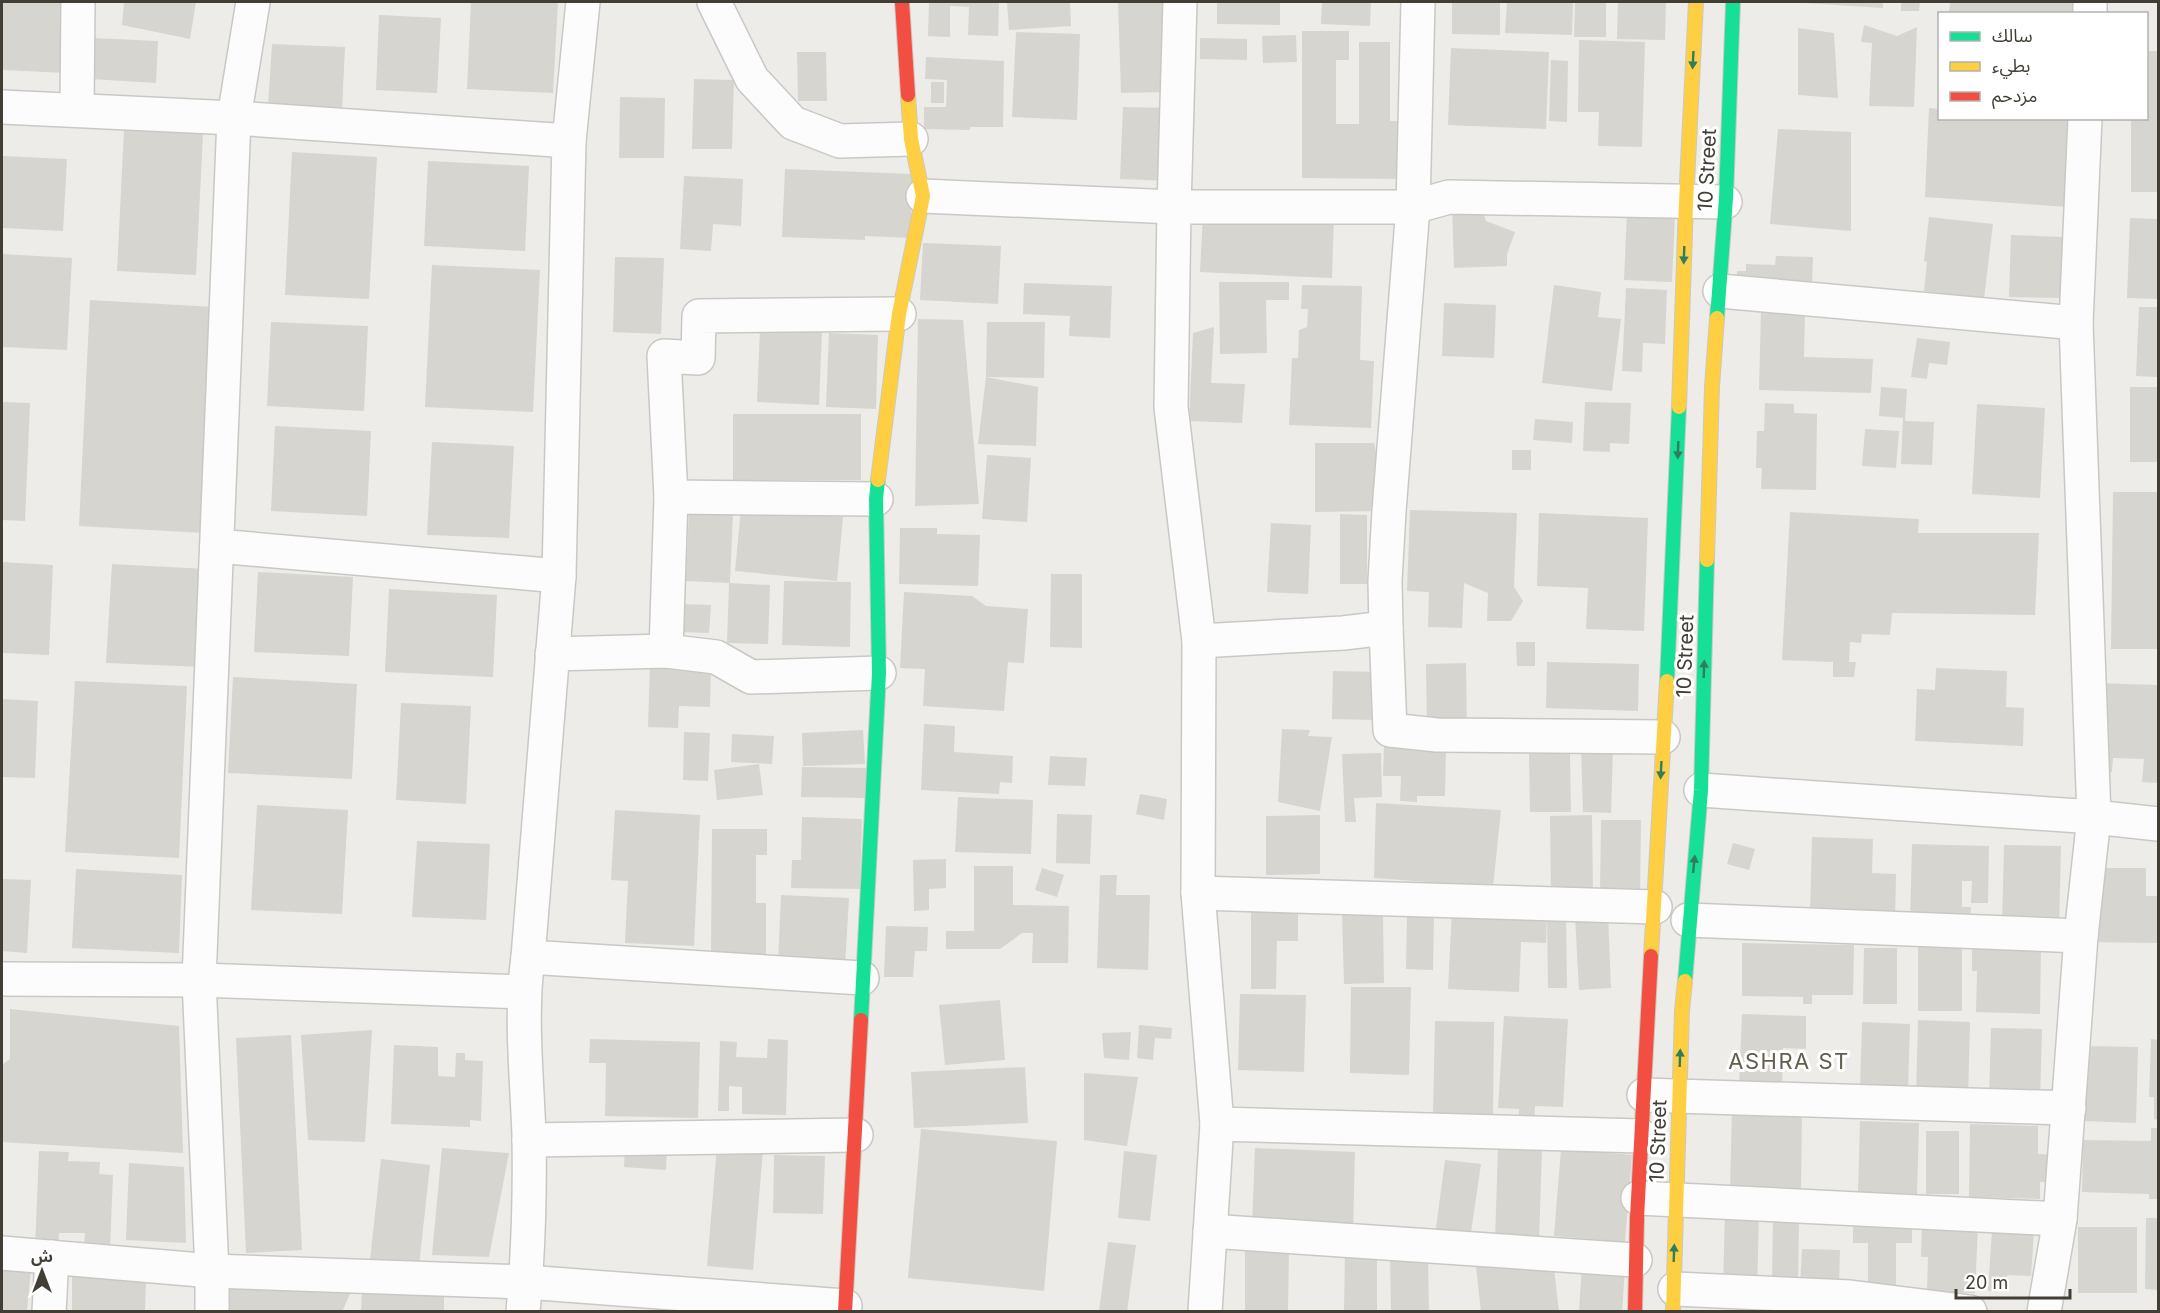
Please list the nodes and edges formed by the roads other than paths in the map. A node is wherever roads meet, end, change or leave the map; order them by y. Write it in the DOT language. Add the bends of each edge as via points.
graph roads {
  1 [pos="78,2"];
  2 [pos="253,2"];
  3 [pos="583,2"];
  4 [pos="714,2"];
  5 [pos="902,2"];
  6 [pos="1180,2"];
  7 [pos="1418,2"];
  8 [pos="1696,2"];
  9 [pos="1733,2"];
  10 [pos="2,107"];
  11 [pos="77,110"];
  12 [pos="234,118"];
  13 [pos="2085,120"];
  14 [pos="911,139"];
  15 [pos="569,141"];
  16 [pos="922,196"];
  17 [pos="1725,202"];
  18 [pos="1686,203"];
  19 [pos="1174,207"];
  20 [pos="1413,207"];
  21 [pos="1719,291"];
  22 [pos="899,314"];
  23 [pos="2076,323"];
  24 [pos="671,497"];
  25 [pos="876,499"];
  26 [pos="217,546"];
  27 [pos="559,576"];
  28 [pos="1386,628"];
  29 [pos="1199,641"];
  30 [pos="666,651"];
  31 [pos="552,654"];
  32 [pos="879,673"];
  33 [pos="1663,737"];
  34 [pos="1701,790"];
  35 [pos="2094,817"];
  36 [pos="2158,824"];
  37 [pos="1198,893"];
  38 [pos="1655,907"];
  39 [pos="1688,921"];
  40 [pos="2081,936"];
  41 [pos="528,957"];
  42 [pos="862,978"];
  43 [pos="2,979"];
  44 [pos="199,980"];
  45 [pos="524,992"];
  46 [pos="1644,1095"];
  47 [pos="1679,1096"];
  48 [pos="2069,1108"];
  49 [pos="1217,1124"];
  50 [pos="856,1135"];
  51 [pos="1641,1136"];
  52 [pos="529,1140"];
  53 [pos="1638,1198"];
  54 [pos="1676,1201"];
  55 [pos="2060,1219"];
  56 [pos="1210,1232"];
  57 [pos="2,1253"];
  58 [pos="52,1257"];
  59 [pos="1635,1260"];
  60 [pos="212,1270"];
  61 [pos="524,1297"];
  62 [pos="1674,1300"];
  63 [pos="845,1309"];
  64 [pos="49,1311"];
  65 [pos="212,1311"];
  66 [pos="1205,1311"];
  67 [pos="1635,1311"];
  68 [pos="1970,1311"];
  69 [pos="2044,1311"];
  1 -- 11 [label="street"];
  2 -- 12 [label="street"];
  3 -- 15 [label="street"];
  4 -- 14 [label="street" via="753,79 793,123 840,141"];
  5 -- 14 [label="main road"];
  6 -- 19 [label="street"];
  7 -- 20 [label="street"];
  8 -- 18 [label="main road, 10 Street, one-way"];
  9 -- 17 [label="main road, 10 Street"];
  10 -- 11 [label="street"];
  11 -- 12 [label="street"];
  12 -- 15 [label="street"];
  12 -- 26 [label="street"];
  13 -- 23 [label="street"];
  14 -- 16 [label="main road"];
  15 -- 27 [label="street"];
  16 -- 19 [label="street"];
  16 -- 22 [label="main road"];
  17 -- 18 [label="street"];
  17 -- 21 [label="main road, 10 Street"];
  18 -- 20 [label="street" via="1449,197"];
  18 -- 33 [label="main road, 10 Street, one-way"];
  19 -- 20 [label="street"];
  19 -- 29 [label="street" via="1171,407"];
  20 -- 28 [label="street" via="1388,522"];
  21 -- 23 [label="street"];
  34 -- 21 [label="main road, 10 Street, one-way" via="1712,387"];
  22 -- 24 [label="street" via="699,316 698,358 664,356"];
  22 -- 25 [label="main road"];
  23 -- 35 [label="street"];
  24 -- 25 [label="street"];
  24 -- 30 [label="street"];
  25 -- 32 [label="main road"];
  26 -- 27 [label="street"];
  26 -- 44 [label="street"];
  27 -- 31 [label="street"];
  28 -- 29 [label="street"];
  28 -- 33 [label="street" via="1390,730 1437,735"];
  29 -- 37 [label="street"];
  30 -- 31 [label="street"];
  30 -- 32 [label="street" via="716,657 752,677"];
  31 -- 41 [label="street"];
  32 -- 42 [label="main road"];
  33 -- 38 [label="main road, 10 Street, one-way"];
  34 -- 35 [label="street"];
  39 -- 34 [label="main road, 10 Street, one-way"];
  35 -- 36 [label="street"];
  35 -- 40 [label="street"];
  37 -- 38 [label="street"];
  37 -- 49 [label="street"];
  38 -- 46 [label="main road, 10 Street"];
  39 -- 40 [label="street"];
  47 -- 39 [label="main road, 10 Street, one-way"];
  40 -- 48 [label="street"];
  41 -- 42 [label="street"];
  41 -- 45 [label="street"];
  42 -- 50 [label="main road"];
  43 -- 44 [label="street"];
  44 -- 45 [label="street"];
  44 -- 60 [label="street"];
  45 -- 52 [label="street"];
  46 -- 47 [label="street"];
  46 -- 51 [label="main road, 10 Street"];
  47 -- 48 [label="street"];
  47 -- 54 [label="main road, 10 Street"];
  48 -- 55 [label="street"];
  49 -- 51 [label="street"];
  49 -- 56 [label="street"];
  50 -- 52 [label="street"];
  50 -- 63 [label="main road"];
  51 -- 53 [label="main road, 10 Street"];
  52 -- 61 [label="street"];
  53 -- 54 [label="street"];
  53 -- 59 [label="main road, 10 Street"];
  54 -- 55 [label="street"];
  62 -- 54 [label="main road, 10 Street, one-way"];
  55 -- 69 [label="street"];
  56 -- 59 [label="street"];
  56 -- 66 [label="street"];
  57 -- 58 [label="street"];
  58 -- 60 [label="street"];
  58 -- 64 [label="street"];
  59 -- 67 [label="main road, 10 Street"];
  60 -- 61 [label="street"];
  60 -- 65 [label="street"];
  61 -- 63 [label="street"];
  62 -- 68 [label="street" via="1850,1297"];
}
